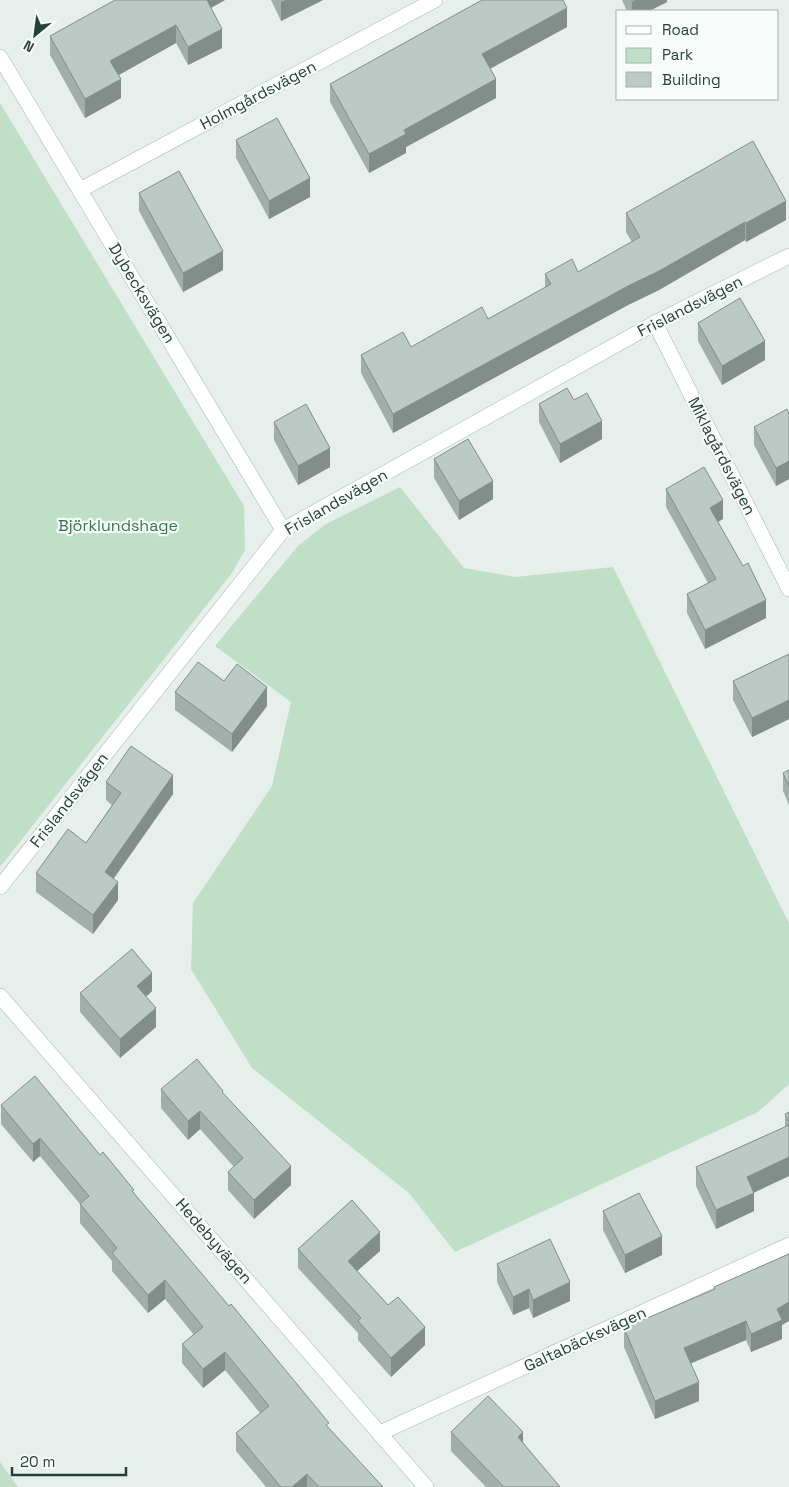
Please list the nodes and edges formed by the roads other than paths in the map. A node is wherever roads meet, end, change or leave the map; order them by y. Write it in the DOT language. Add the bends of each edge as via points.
graph roads {
  1 [pos="435,0"];
  2 [pos="0,57"];
  3 [pos="80,190"];
  4 [pos="789,256"];
  5 [pos="655,323"];
  6 [pos="283,530"];
  7 [pos="789,589"];
  8 [pos="0,887"];
  9 [pos="0,996"];
  10 [pos="789,1245"];
  11 [pos="380,1432"];
  12 [pos="426,1487"];
  1 -- 3 [label="street, Holmgårdsvägen"];
  2 -- 3 [label="street, Dybecksvägen"];
  3 -- 6 [label="street, Dybecksvägen"];
  4 -- 5 [label="street, Frislandsvägen"];
  5 -- 6 [label="street, Frislandsvägen"];
  5 -- 7 [label="street, Miklagårdsvägen"];
  6 -- 8 [label="street, Frislandsvägen"];
  9 -- 11 [label="street, Hedebyvägen"];
  10 -- 11 [label="street, Galtabäcksvägen"];
  11 -- 12 [label="street, Hedebyvägen"];
}
